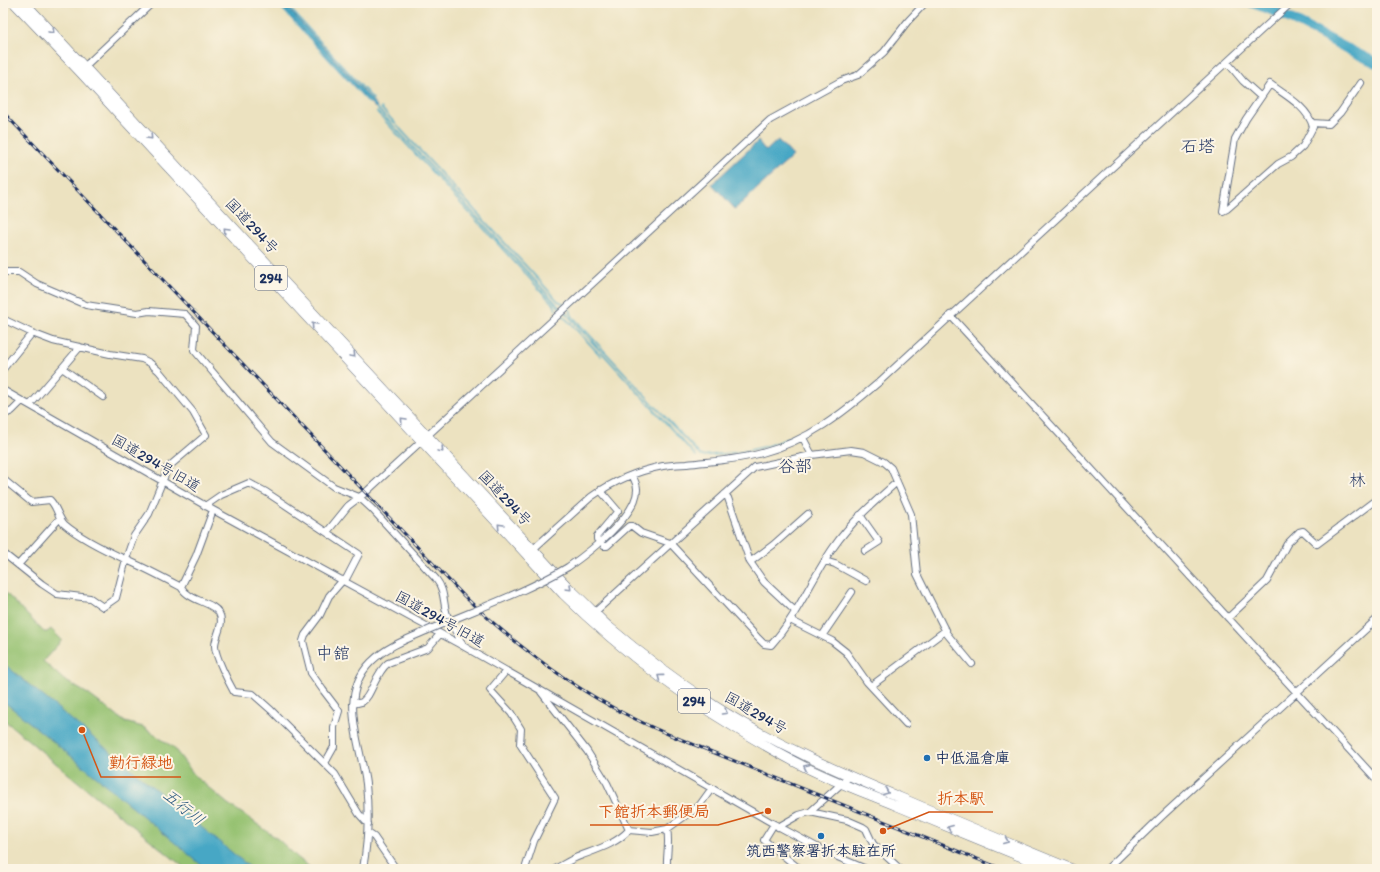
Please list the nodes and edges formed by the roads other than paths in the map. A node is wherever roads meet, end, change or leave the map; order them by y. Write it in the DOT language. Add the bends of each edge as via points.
graph roads {
  1 [pos="14,3"];
  2 [pos="25,3"];
  3 [pos="152,3"];
  4 [pos="925,3"];
  5 [pos="1291,3"];
  6 [pos="1226,62"];
  7 [pos="82,68"];
  8 [pos="1361,83"];
  9 [pos="1261,97"];
  10 [pos="1312,123"];
  11 [pos="3,272"];
  12 [pos="950,315"];
  13 [pos="3,318"];
  14 [pos="32,333"];
  15 [pos="80,347"];
  16 [pos="62,368"];
  17 [pos="3,369"];
  18 [pos="3,390"];
  19 [pos="103,397"];
  20 [pos="22,401"];
  21 [pos="30,405"];
  22 [pos="3,415"];
  23 [pos="424,437"];
  24 [pos="803,438"];
  25 [pos="812,455"];
  26 [pos="632,475"];
  27 [pos="3,479"];
  28 [pos="162,481"];
  29 [pos="897,482"];
  30 [pos="600,490"];
  31 [pos="725,494"];
  32 [pos="359,497"];
  33 [pos="1377,499"];
  34 [pos="205,506"];
  35 [pos="213,510"];
  36 [pos="808,514"];
  37 [pos="860,515"];
  38 [pos="60,518"];
  39 [pos="327,532"];
  40 [pos="597,539"];
  41 [pos="670,544"];
  42 [pos="604,546"];
  43 [pos="865,551"];
  44 [pos="3,552"];
  45 [pos="530,552"];
  46 [pos="126,560"];
  47 [pos="825,561"];
  48 [pos="750,562"];
  49 [pos="18,565"];
  50 [pos="344,580"];
  51 [pos="866,582"];
  52 [pos="182,587"];
  53 [pos="852,592"];
  54 [pos="795,611"];
  55 [pos="594,613"];
  56 [pos="1228,618"];
  57 [pos="1377,619"];
  58 [pos="790,620"];
  59 [pos="946,630"];
  60 [pos="440,634"];
  61 [pos="822,636"];
  62 [pos="463,646"];
  63 [pos="972,664"];
  64 [pos="506,671"];
  65 [pos="871,686"];
  66 [pos="539,689"];
  67 [pos="1296,693"];
  68 [pos="353,704"];
  69 [pos="906,724"];
  70 [pos="325,763"];
  71 [pos="850,776"];
  72 [pos="1377,780"];
  73 [pos="842,783"];
  74 [pos="712,788"];
  75 [pos="810,812"];
  76 [pos="368,824"];
  77 [pos="776,825"];
  78 [pos="667,829"];
  79 [pos="629,830"];
  80 [pos="368,833"];
  81 [pos="852,863"];
  82 [pos="363,869"];
  83 [pos="396,869"];
  84 [pos="525,869"];
  85 [pos="555,869"];
  86 [pos="667,869"];
  87 [pos="802,869"];
  88 [pos="847,869"];
  89 [pos="866,869"];
  90 [pos="900,869"];
  91 [pos="1051,869"];
  92 [pos="1072,869"];
  93 [pos="1107,869"];
  1 -- 7 [label="highway, 国道294号 / 294"];
  2 -- 7 [label="highway, 国道294号 / 294, one-way"];
  3 -- 7 [label="street"];
  4 -- 23 [label="street" via="884,52 858,75 841,81 770,120"];
  5 -- 6 [label="street"];
  6 -- 9 [label="street"];
  6 -- 12 [label="street"];
  7 -- 23 [label="highway, 国道294号 / 294"];
  8 -- 10 [label="street" via="1329,124"];
  9 -- 10 [label="street" via="1270,84 1302,109"];
  9 -- 10 [label="street" via="1235,139 1222,211 1278,164 1292,157 1303,146 1313,127"];
  11 -- 32 [label="street" via="19,272 37,284 86,305 137,313 149,311 185,314 196,326 194,350 272,442 334,487"];
  12 -- 24 [label="street" via="847,410"];
  12 -- 56 [label="street"];
  13 -- 14 [label="street"];
  14 -- 15 [label="street"];
  14 -- 17 [label="street"];
  15 -- 16 [label="street"];
  15 -- 28 [label="street" via="142,359 150,363 193,412 206,435 166,469"];
  16 -- 19 [label="street"];
  16 -- 21 [label="street"];
  18 -- 20 [label="street, 国道294号旧道"];
  20 -- 21 [label="street, 国道294号旧道"];
  20 -- 22 [label="street" via="12,411"];
  21 -- 28 [label="street, 国道294号旧道"];
  23 -- 32 [label="street"];
  23 -- 45 [label="highway, 国道294号 / 294"];
  24 -- 25 [label="street"];
  24 -- 26 [label="street" via="775,449 738,458 663,466"];
  25 -- 29 [label="street" via="851,450 864,452 891,468"];
  25 -- 31 [label="street" via="755,466"];
  26 -- 30 [label="street"];
  26 -- 68 [label="street, bridge" via="637,489 632,507 591,550 551,577 392,646 370,663 358,682"];
  27 -- 38 [label="street" via="31,502 50,500"];
  28 -- 34 [label="street, 国道294号旧道"];
  28 -- 46 [label="street" via="149,514 134,536"];
  29 -- 37 [label="street"];
  29 -- 59 [label="street" via="911,514 917,574"];
  30 -- 40 [label="street" via="618,511"];
  30 -- 45 [label="street"];
  31 -- 41 [label="street"];
  31 -- 48 [label="street"];
  32 -- 39 [label="street" via="348,506"];
  32 -- 62 [label="street" via="440,584 447,614"];
  33 -- 56 [label="street" via="1317,544 1303,531 1299,532 1287,544 1268,581"];
  34 -- 35 [label="street, 国道294号旧道"];
  34 -- 39 [label="street" via="221,495 249,483"];
  35 -- 50 [label="street, 国道294号旧道"];
  35 -- 52 [label="street"];
  36 -- 48 [label="street"];
  37 -- 43 [label="street" via="879,542"];
  37 -- 47 [label="street" via="832,548"];
  38 -- 46 [label="street" via="87,539"];
  38 -- 49 [label="street"];
  39 -- 50 [label="street" via="359,554"];
  41 -- 42 [label="street" via="629,526"];
  41 -- 55 [label="street"];
  41 -- 58 [label="street" via="764,644 771,645"];
  44 -- 49 [label="street"];
  45 -- 55 [label="highway, 国道294号 / 294, one-way"];
  73 -- 45 [label="highway, 国道294号 / 294, one-way" via="766,746 712,714 669,684 588,618 563,594"];
  46 -- 49 [label="street" via="116,598 103,607 90,598 57,594"];
  46 -- 52 [label="street"];
  47 -- 51 [label="street"];
  47 -- 54 [label="street"];
  48 -- 54 [label="street" via="764,582"];
  50 -- 60 [label="street, 国道294号旧道"];
  50 -- 70 [label="street" via="329,596 303,641 312,673 339,711 334,727 334,747"];
  52 -- 70 [label="street" via="185,594 219,613 221,621 215,648 234,692 253,694"];
  53 -- 61 [label="street"];
  54 -- 58 [label="street"];
  55 -- 71 [label="highway, 国道294号 / 294, one-way" via="652,662 716,707 799,753"];
  56 -- 67 [label="street"];
  57 -- 67 [label="street"];
  58 -- 61 [label="street"];
  59 -- 63 [label="street"];
  59 -- 65 [label="street"];
  60 -- 62 [label="street, 国道294号旧道"];
  60 -- 68 [label="street" via="428,648 383,667 368,696"];
  61 -- 65 [label="street" via="846,652"];
  62 -- 64 [label="street, 国道294号旧道"];
  64 -- 66 [label="street, 国道294号旧道"];
  64 -- 84 [label="street" via="490,690 521,729 520,744 555,798 534,841"];
  65 -- 69 [label="street"];
  66 -- 74 [label="street, 国道294号旧道"];
  66 -- 79 [label="street" via="587,751 607,783"];
  67 -- 72 [label="street"];
  67 -- 93 [label="street"];
  68 -- 76 [label="street" via="366,783"];
  70 -- 76 [label="street"];
  71 -- 73 [label="street"];
  71 -- 92 [label="highway, 国道294号 / 294, one-way"];
  73 -- 75 [label="street"];
  91 -- 73 [label="highway, 国道294号 / 294, one-way"];
  74 -- 77 [label="street, 国道294号旧道"];
  74 -- 78 [label="street" via="699,806"];
  75 -- 77 [label="street"];
  75 -- 90 [label="street" via="843,818 863,827 873,844"];
  76 -- 80 [label="street"];
  77 -- 81 [label="street, 国道294号旧道"];
  77 -- 87 [label="street" via="764,840"];
  78 -- 79 [label="street" via="652,832"];
  78 -- 86 [label="street"];
  79 -- 85 [label="street" via="615,842 578,856"];
  80 -- 82 [label="street"];
  80 -- 83 [label="street" via="374,837"];
  81 -- 88 [label="street"];
  81 -- 89 [label="street, 国道294号旧道"];
}
